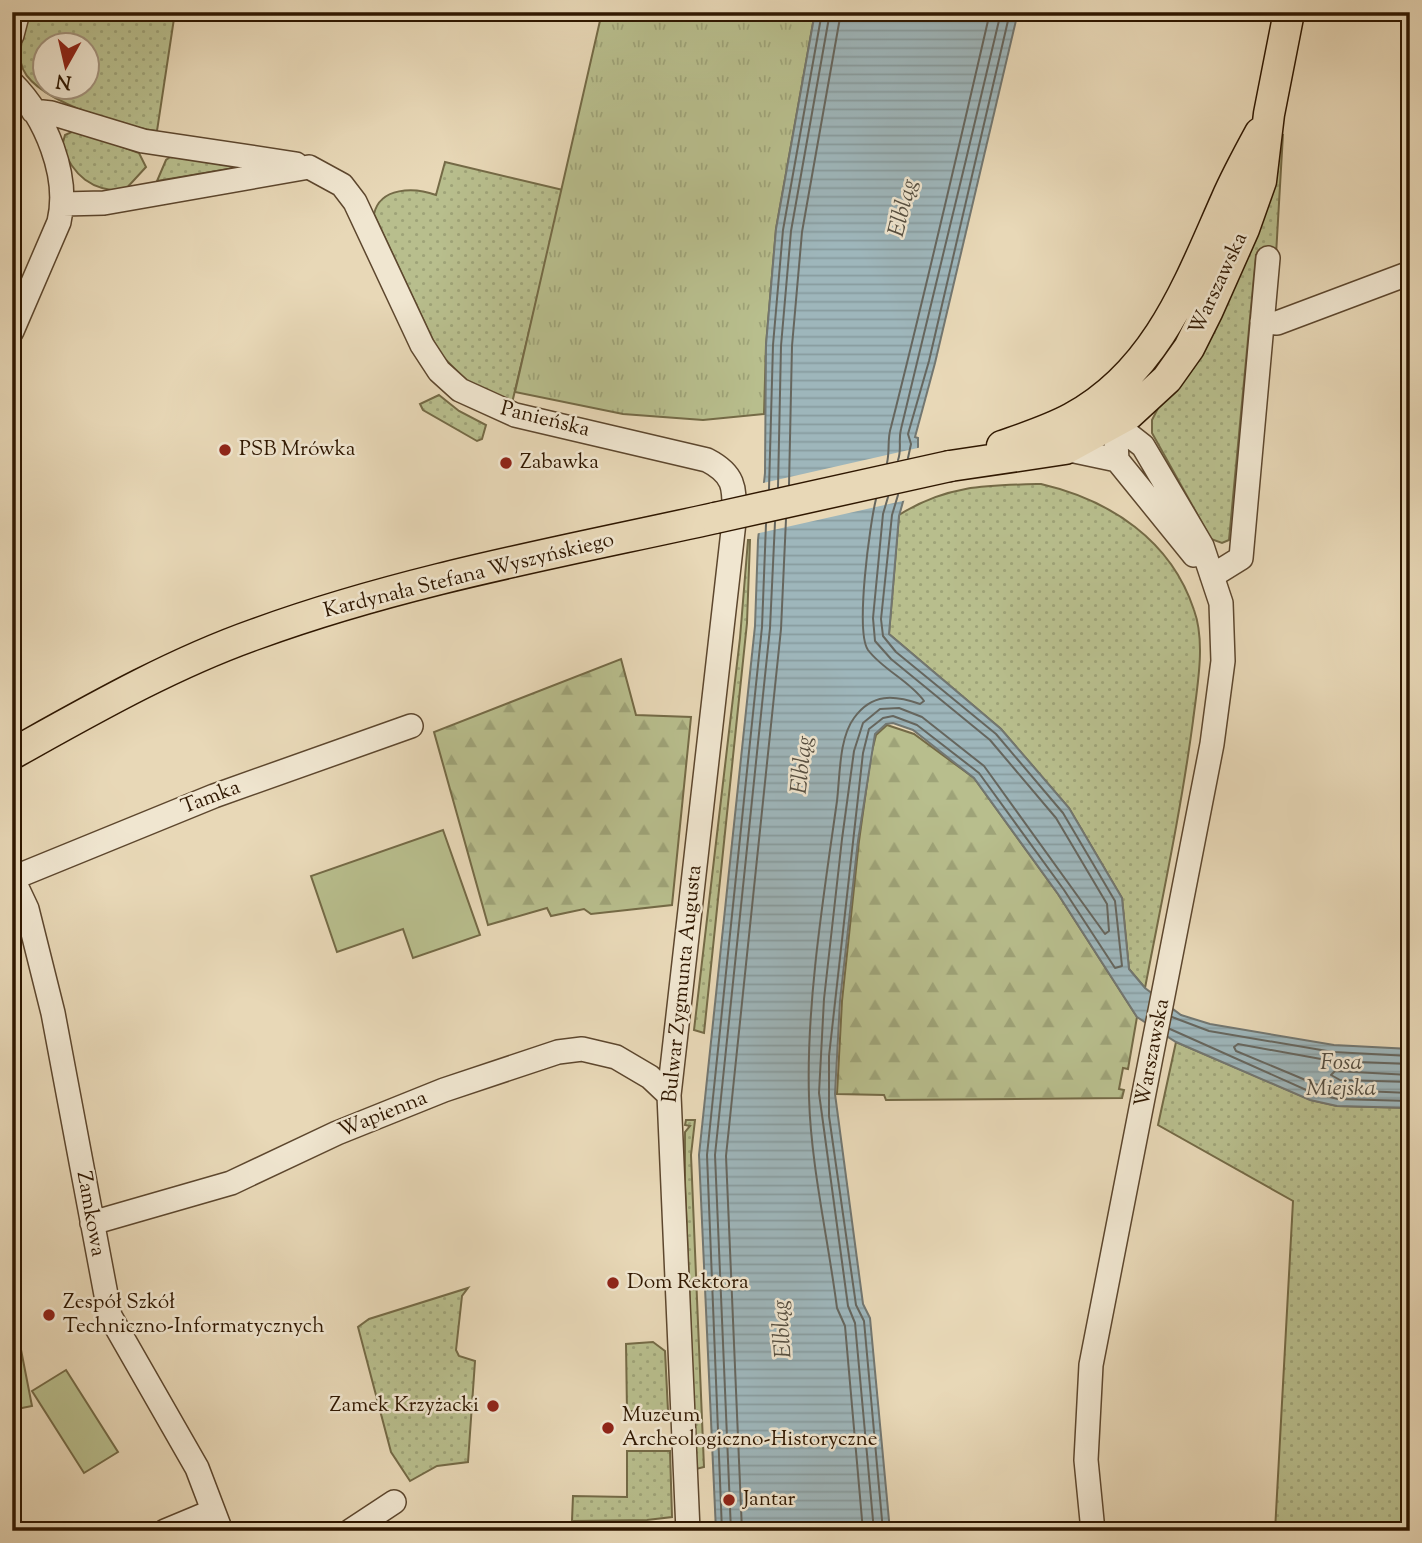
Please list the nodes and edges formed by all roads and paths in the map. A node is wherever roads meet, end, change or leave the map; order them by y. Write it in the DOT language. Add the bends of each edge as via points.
graph roads {
  1 [pos="18,12"];
  2 [pos="1289,12"];
  3 [pos="12,34"];
  4 [pos="12,83"];
  5 [pos="33,111"];
  6 [pos="309,167"];
  7 [pos="63,204"];
  8 [pos="1268,258"];
  9 [pos="1410,273"];
  10 [pos="1262,321"];
  11 [pos="12,331"];
  12 [pos="1108,412"];
  13 [pos="1065,449"];
  14 [pos="1117,460"];
  15 [pos="950,466"];
  16 [pos="724,520"];
  17 [pos="1212,576"];
  18 [pos="411,726"];
  19 [pos="12,754"];
  20 [pos="13,878"];
  21 [pos="20,912"];
  22 [pos="668,1095"];
  23 [pos="92,1223"];
  24 [pos="394,1502"];
  25 [pos="217,1521"];
  26 [pos="165,1531"];
  27 [pos="351,1531"];
  28 [pos="688,1531"];
  29 [pos="1093,1531"];
  1 -- 3 [label="street"];
  2 -- 12 [label="main road, Warszawska" via="1269,114 1182,300"];
  4 -- 5 [label="street"];
  5 -- 6 [label="street, Panieńska" via="143,141"];
  5 -- 7 [label="street" via="63,182"];
  6 -- 7 [label="street" via="104,203"];
  6 -- 16 [label="street, Panieńska" via="342,185 355,202 422,345 439,371 460,390 515,415 707,460 726,472 734,488"];
  7 -- 11 [label="street"];
  8 -- 10 [label="street, Warszawska"];
  9 -- 10 [label="street" via="1277,323"];
  10 -- 17 [label="street, Warszawska" via="1241,558"];
  12 -- 13 [label="main road, Warszawska"];
  12 -- 14 [label="street"];
  12 -- 15 [label="main road, Warszawska" via="1072,418"];
  12 -- 17 [label="street, Warszawska" via="1143,446 1202,546"];
  13 -- 14 [label="street, Warszawska"];
  13 -- 15 [label="main road, Warszawska"];
  14 -- 17 [label="street, Warszawska"];
  15 -- 16 [label="main road, Kardynała Stefana Wyszyńskiego, bridge"];
  16 -- 19 [label="main road, Kardynała Stefana Wyszyńskiego" via="468,573 304,617 203,656"];
  16 -- 22 [label="street, Bulwar Zygmunta Augusta"];
  17 -- 29 [label="street, Warszawska" via="1224,621 1218,708 1091,1365 1086,1460"];
  18 -- 20 [label="street, Tamka" via="214,796"];
  20 -- 21 [label="street, Zamkowa"];
  21 -- 23 [label="street, Zamkowa" via="53,1013"];
  22 -- 23 [label="street, Wapienna" via="650,1077 616,1057 582,1049 558,1052 444,1090 231,1183"];
  22 -- 28 [label="street, Bulwar Zygmunta Augusta"];
  23 -- 25 [label="street, Zamkowa" via="110,1316 197,1468"];
  24 -- 27 [label="street"];
  25 -- 26 [label="street"];
}
